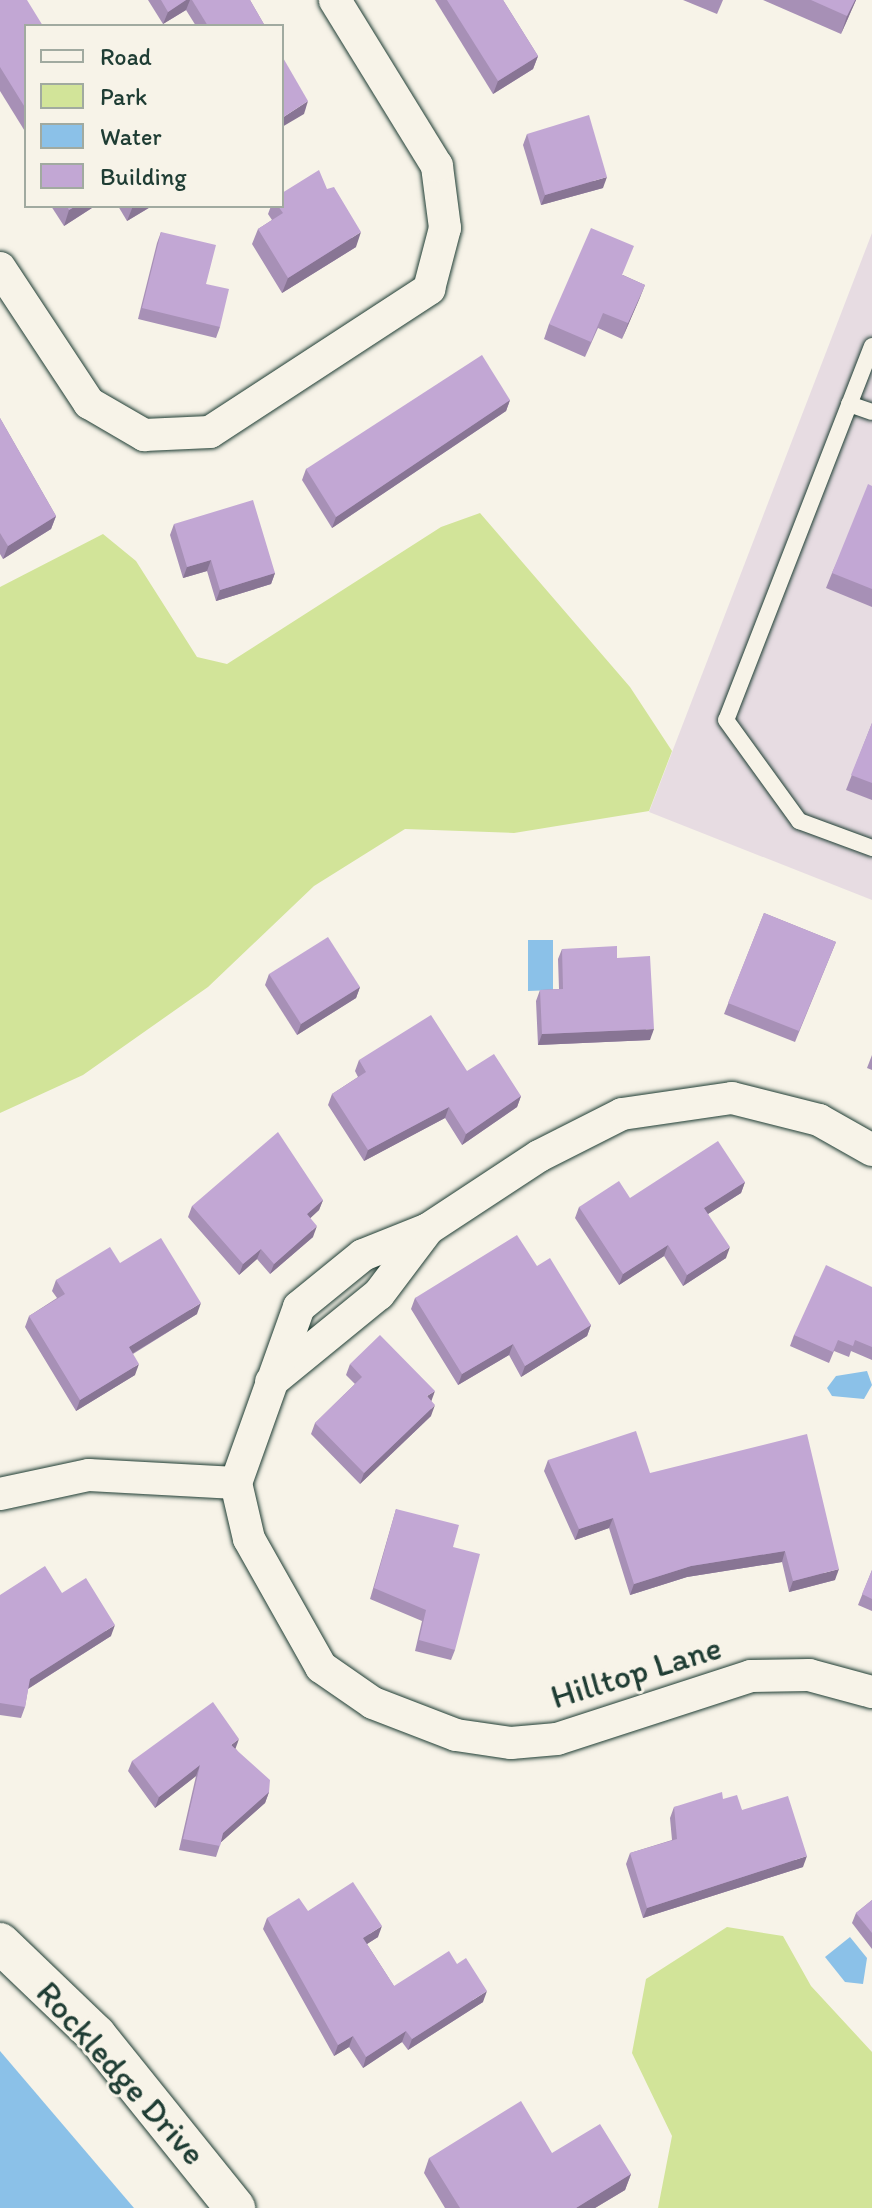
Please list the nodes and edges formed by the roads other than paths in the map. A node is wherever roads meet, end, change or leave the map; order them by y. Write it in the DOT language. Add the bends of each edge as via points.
graph roads {
  1 [pos="335,0"];
  2 [pos="0,268"];
  3 [pos="872,346"];
  4 [pos="849,404"];
  5 [pos="872,412"];
  6 [pos="872,848"];
  7 [pos="872,1150"];
  8 [pos="428,1229"];
  9 [pos="271,1383"];
  10 [pos="236,1483"];
  11 [pos="0,1494"];
  12 [pos="867,1695"];
  13 [pos="0,1943"];
  14 [pos="235,2208"];
  1 -- 2 [label="street" via="437,166 445,228 429,289 210,432 144,435 89,403"];
  3 -- 4 [label="lane"];
  4 -- 5 [label="lane"];
  4 -- 6 [label="lane" via="726,720 799,821"];
  7 -- 8 [label="street" via="784,1108 732,1098 683,1100 622,1114"];
  8 -- 9 [label="street" via="379,1294"];
  8 -- 9 [label="street" via="363,1255 299,1307"];
  9 -- 10 [label="street"];
  10 -- 11 [label="street" via="89,1475"];
  10 -- 12 [label="street, Hilltop Lane" via="249,1539 321,1667 373,1703 456,1735 511,1743 557,1739 751,1676 809,1675"];
  13 -- 14 [label="street, Rockledge Drive" via="96,2035"];
}
